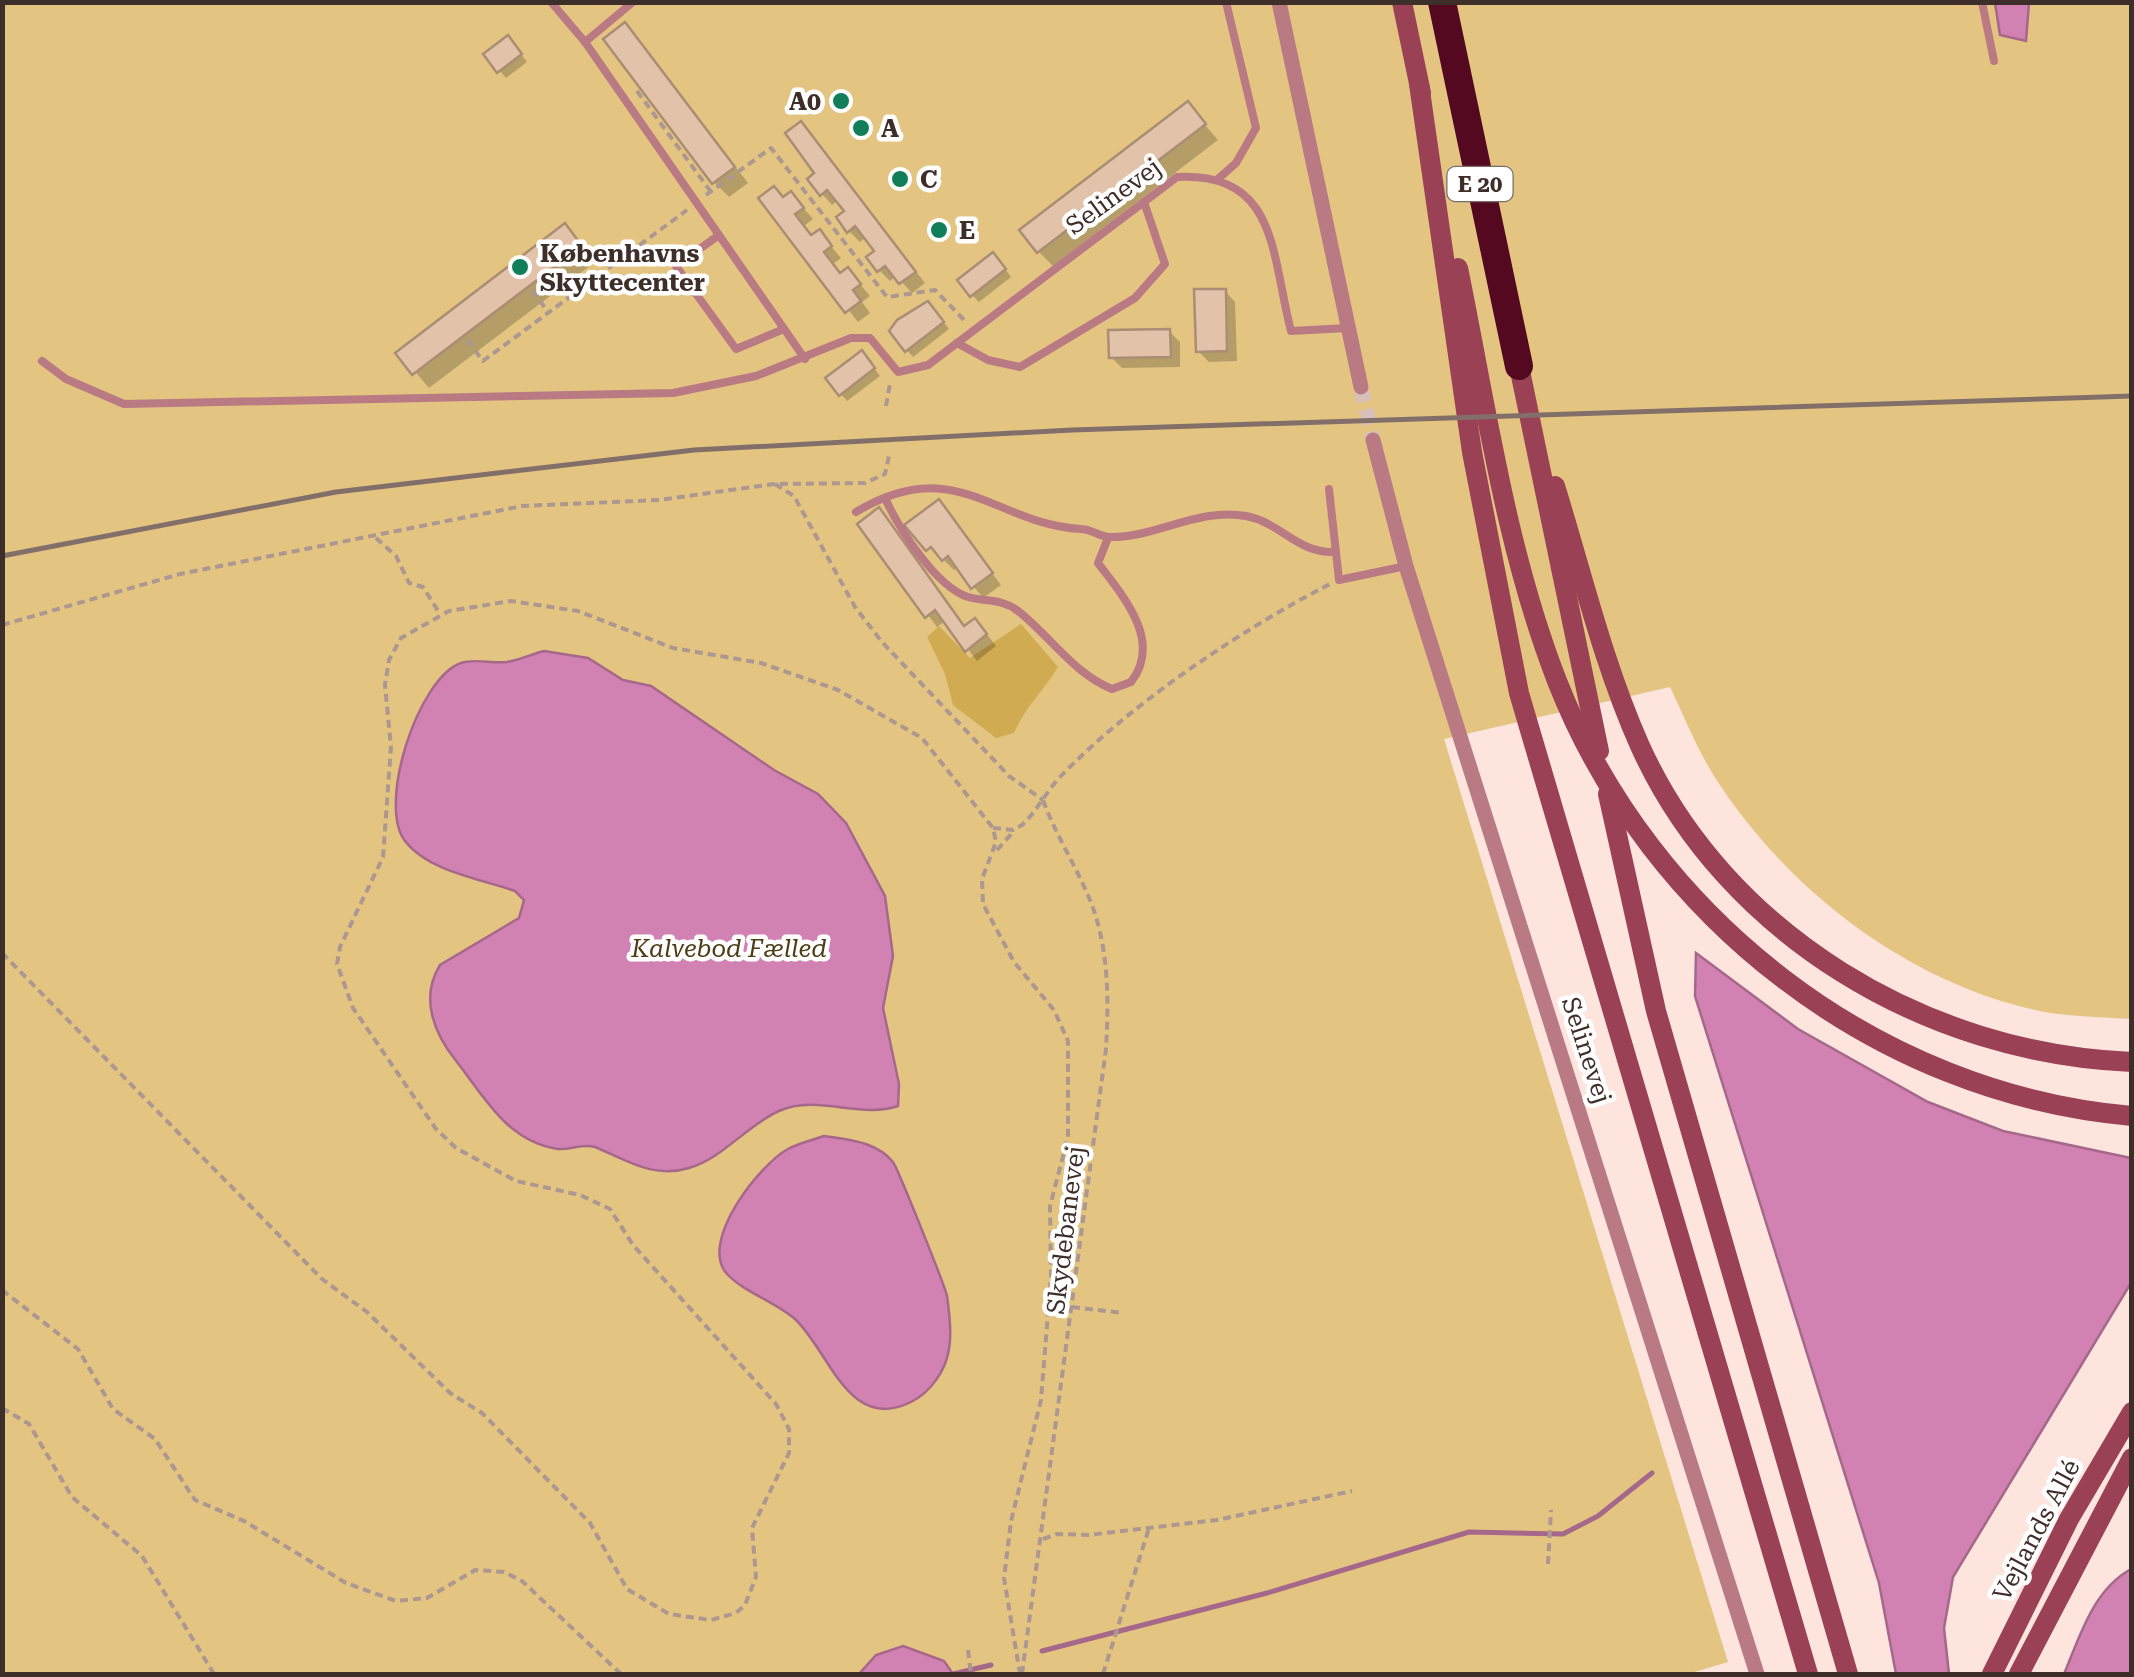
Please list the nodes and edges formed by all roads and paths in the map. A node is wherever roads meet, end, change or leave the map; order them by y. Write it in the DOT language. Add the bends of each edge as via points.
graph roads {
  1 [pos="551,2"];
  2 [pos="633,2"];
  3 [pos="1226,2"];
  4 [pos="1279,2"];
  5 [pos="1402,2"];
  6 [pos="1442,2"];
  7 [pos="1982,2"];
  8 [pos="585,42"];
  9 [pos="1994,61"];
  10 [pos="1420,84"];
  11 [pos="636,90"];
  12 [pos="1218,179"];
  13 [pos="711,192"];
  14 [pos="1144,202"];
  15 [pos="718,235"];
  16 [pos="532,290"];
  17 [pos="548,312"];
  18 [pos="1347,328"];
  19 [pos="784,330"];
  20 [pos="957,343"];
  21 [pos="805,360"];
  22 [pos="42,361"];
  23 [pos="1518,366"];
  24 [pos="898,372"];
  25 [pos="1360,387"];
  26 [pos="886,406"];
  27 [pos="1373,440"];
  28 [pos="888,456"];
  29 [pos="774,484"];
  30 [pos="1329,489"];
  31 [pos="886,498"];
  32 [pos="856,512"];
  33 [pos="376,538"];
  34 [pos="1108,538"];
  35 [pos="1335,552"];
  36 [pos="1406,566"];
  37 [pos="1339,580"];
  38 [pos="440,614"];
  39 [pos="2,625"];
  40 [pos="1604,778"];
  41 [pos="1043,800"];
  42 [pos="1022,825"];
  43 [pos="993,828"];
  44 [pos="994,854"];
  45 [pos="2,953"];
  46 [pos="2132,1062"];
  47 [pos="2132,1116"];
  48 [pos="2,1290"];
  49 [pos="1072,1307"];
  50 [pos="1124,1313"];
  51 [pos="2,1408"];
  52 [pos="2132,1412"];
  53 [pos="2132,1458"];
  54 [pos="1352,1490"];
  55 [pos="1550,1510"];
  56 [pos="1149,1528"];
  57 [pos="1042,1539"];
  58 [pos="1548,1564"];
  59 [pos="968,1650"];
  60 [pos="214,1674"];
  61 [pos="621,1674"];
  62 [pos="970,1674"];
  63 [pos="1021,1674"];
  64 [pos="1103,1674"];
  65 [pos="1757,1674"];
  66 [pos="1808,1674"];
  67 [pos="1848,1674"];
  68 [pos="1992,1674"];
  69 [pos="2019,1674"];
  1 -- 8 [label="lane"];
  2 -- 8 [label="lane"];
  3 -- 12 [label="lane" via="1256,128"];
  4 -- 18 [label="street"];
  5 -- 10 [label="street"];
  6 -- 23 [label="highway, E 20"];
  7 -- 9 [label="lane"];
  8 -- 15 [label="lane"];
  10 -- 40 [label="street" via="1533,608 1558,681"];
  10 -- 66 [label="street" via="1472,452 1522,707"];
  11 -- 13 [label="path"];
  12 -- 14 [label="lane, Selinevej" via="1176,178"];
  12 -- 18 [label="lane" via="1251,198 1262,217 1291,332"];
  14 -- 20 [label="lane, Selinevej"];
  14 -- 20 [label="lane" via="1166,264 1135,298 1020,367"];
  15 -- 19 [label="lane"];
  15 -- 19 [label="lane" via="676,266 736,349"];
  16 -- 17 [label="path"];
  18 -- 25 [label="street"];
  19 -- 21 [label="lane"];
  20 -- 24 [label="lane, Selinevej" via="928,365"];
  21 -- 22 [label="lane" via="673,394 124,404"];
  21 -- 24 [label="lane" via="851,338 870,338"];
  23 -- 40 [label="street"];
  23 -- 46 [label="street" via="1636,734 1681,818 1733,882 1848,978 1935,1022 2017,1048"];
  24 -- 26 [label="path"];
  27 -- 36 [label="street, Selinevej"];
  28 -- 29 [label="path" via="885,474 865,483"];
  29 -- 33 [label="path" via="659,500 522,506"];
  29 -- 41 [label="path" via="794,496 882,642 1008,776"];
  30 -- 35 [label="lane"];
  31 -- 32 [label="lane"];
  31 -- 34 [label="lane" via="949,488 1053,528 1084,528"];
  31 -- 34 [label="lane" via="898,526 954,588 1013,607 1075,665 1112,689 1131,682 1144,650 1132,611 1098,563"];
  33 -- 38 [label="path" via="396,556 409,583 423,586"];
  33 -- 39 [label="path" via="180,574"];
  34 -- 35 [label="lane" via="1240,514 1267,522 1314,553"];
  35 -- 37 [label="lane"];
  36 -- 37 [label="lane"];
  36 -- 65 [label="street, Selinevej"];
  37 -- 41 [label="path" via="1277,611 1136,712 1060,777"];
  38 -- 43 [label="path" via="494,602 542,604 673,648 799,674 922,738"];
  38 -- 45 [label="path" via="401,638 388,660 391,748 383,857 340,946 340,983 436,1130 481,1164 610,1209 633,1245 784,1415 789,1454 757,1511 752,1592 736,1613 696,1620 636,1598 590,1523 562,1493 482,1413 450,1393 367,1312 322,1280"];
  40 -- 47 [label="street" via="1663,864 1727,934 1798,992 1879,1041 1946,1071 2027,1098"];
  40 -- 67 [label="street" via="1656,1011"];
  41 -- 42 [label="path"];
  41 -- 49 [label="path, Skydebanevej" via="1088,895 1108,1002"];
  42 -- 43 [label="path"];
  42 -- 44 [label="path"];
  43 -- 44 [label="path"];
  44 -- 63 [label="path" via="982,880 982,904 1068,1040 1068,1137 1050,1206 1041,1400 1004,1578"];
  48 -- 61 [label="path" via="78,1348 113,1410 155,1440 195,1500 244,1521 346,1583 396,1601 427,1598 475,1570 504,1572 522,1581"];
  49 -- 50 [label="path"];
  49 -- 57 [label="path, Skydebanevej"];
  51 -- 60 [label="path" via="29,1424 72,1497 142,1556"];
  52 -- 68 [label="street, Vejlands Allé"];
  53 -- 69 [label="street, Vejlands Allé"];
  54 -- 56 [label="path"];
  55 -- 58 [label="path"];
  56 -- 57 [label="path"];
  56 -- 64 [label="path"];
  57 -- 63 [label="path, Skydebanevej"];
  59 -- 62 [label="path"];
}
